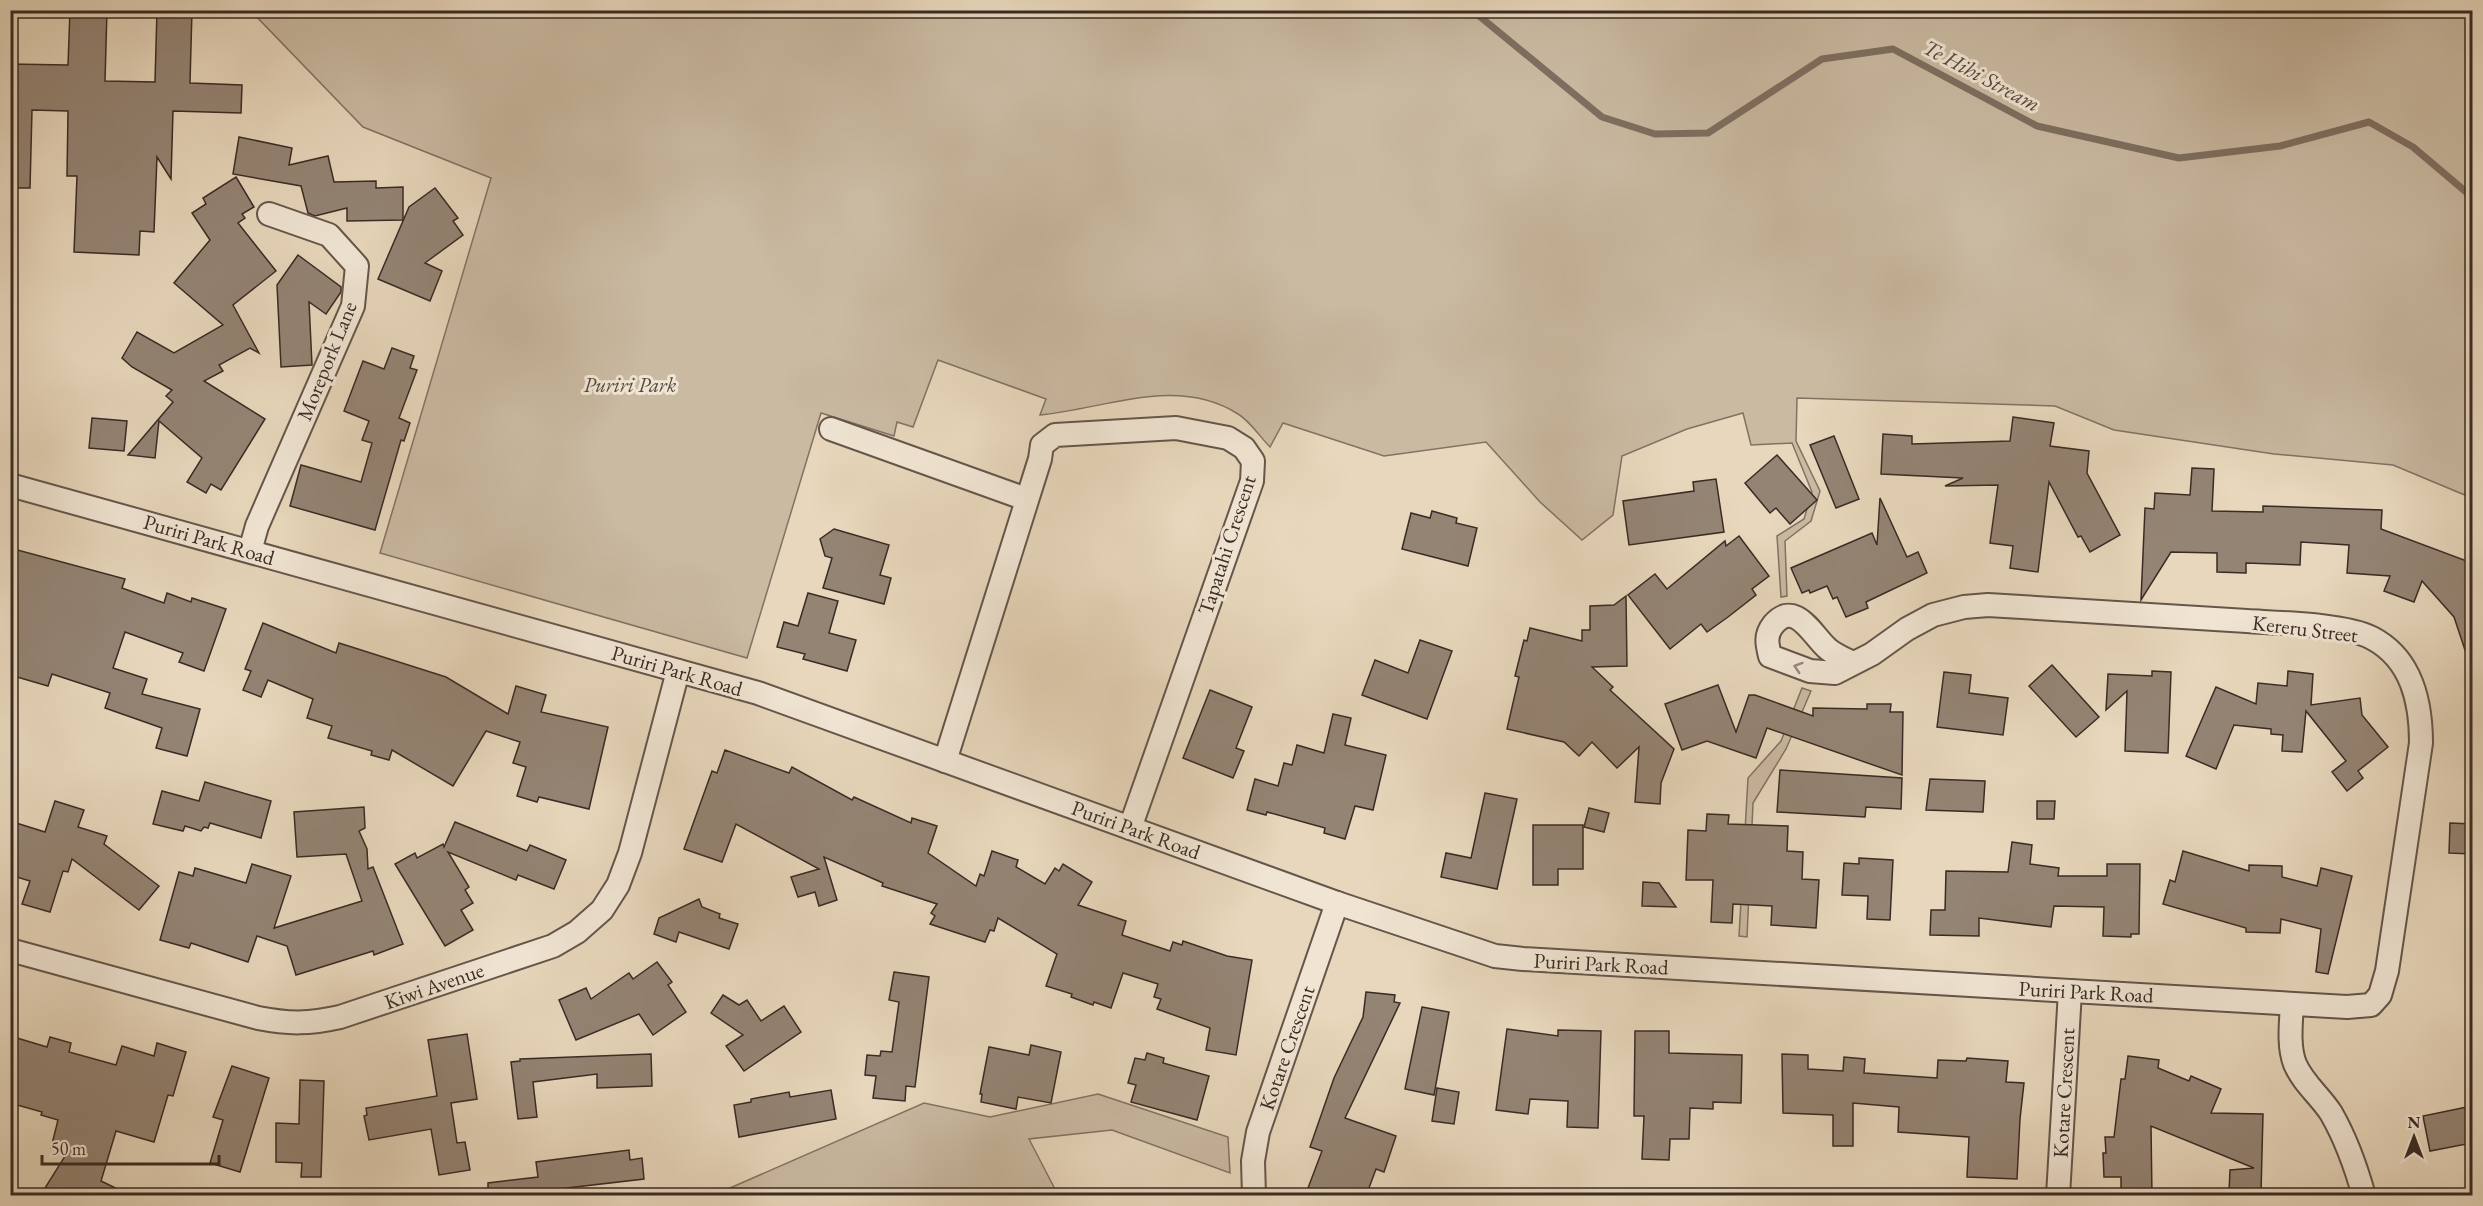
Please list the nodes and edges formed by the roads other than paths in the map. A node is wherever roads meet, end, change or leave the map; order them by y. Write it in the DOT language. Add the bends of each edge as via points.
graph roads {
  1 [pos="269,214"];
  2 [pos="831,429"];
  3 [pos="10,485"];
  4 [pos="1026,499"];
  5 [pos="250,551"];
  6 [pos="1853,663"];
  7 [pos="678,671"];
  8 [pos="945,761"];
  9 [pos="1130,828"];
  10 [pos="1337,903"];
  11 [pos="10,950"];
  12 [pos="2070,991"];
  13 [pos="2292,1004"];
  14 [pos="1254,1196"];
  15 [pos="2058,1196"];
  16 [pos="2364,1196"];
  1 -- 5 [label="street, Morepork Lane" via="328,235 357,266 353,306 257,526"];
  2 -- 4 [label="street"];
  3 -- 5 [label="street, Puriri Park Road"];
  4 -- 8 [label="street, Tapatahi Crescent"];
  4 -- 9 [label="street, Tapatahi Crescent" via="1042,445 1055,435 1176,428 1228,438 1245,448 1254,461 1252,481"];
  5 -- 7 [label="street, Puriri Park Road"];
  6 -- 13 [label="street, Kereru Street" via="1933,615 1988,605 2310,625 2372,638 2391,652 2405,668 2416,692 2421,743 2384,983 2371,1005"];
  7 -- 8 [label="street, Puriri Park Road" via="758,693"];
  7 -- 11 [label="street, Kiwi Avenue" via="618,885 602,910 553,946 340,1017 296,1024 258,1018"];
  8 -- 9 [label="street, Puriri Park Road"];
  9 -- 10 [label="street, Puriri Park Road"];
  10 -- 12 [label="street, Puriri Park Road" via="1495,956"];
  10 -- 14 [label="street, Kotare Crescent" via="1258,1132 1253,1161"];
  12 -- 13 [label="street, Puriri Park Road"];
  12 -- 15 [label="street, Kotare Crescent"];
  13 -- 16 [label="street" via="2294,1062 2341,1132"];
}
